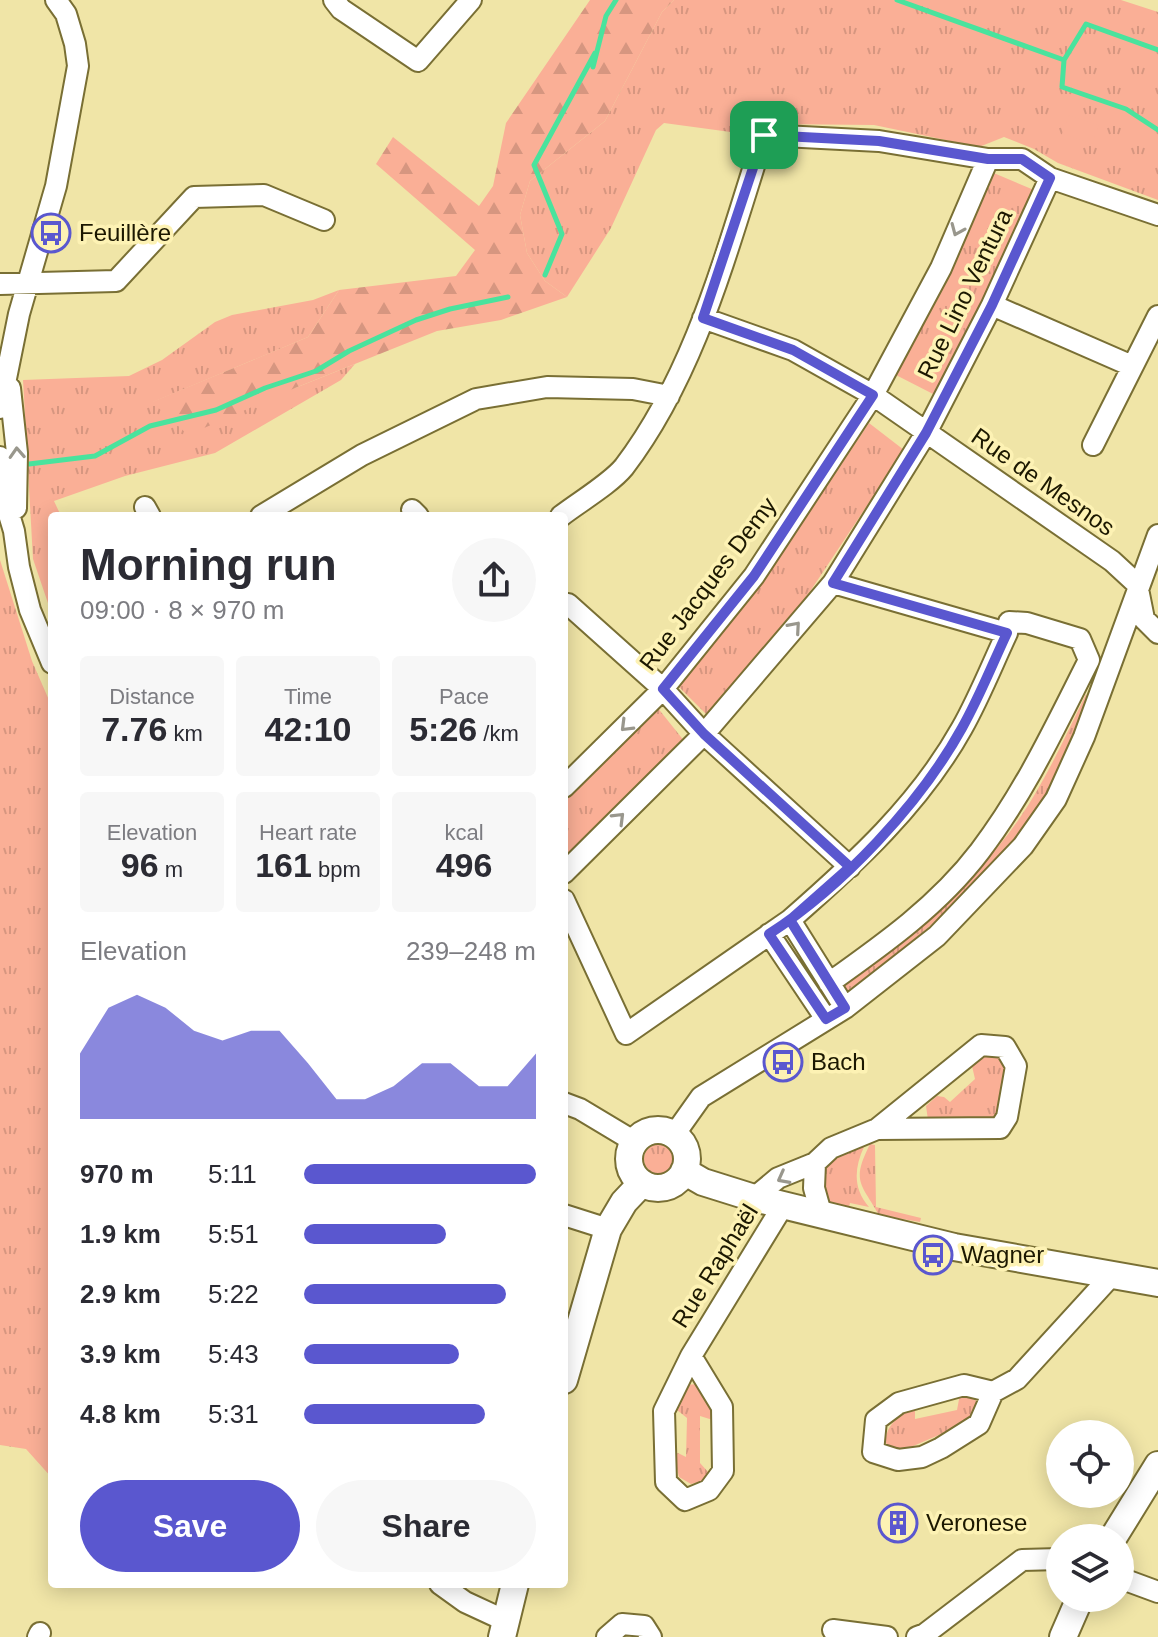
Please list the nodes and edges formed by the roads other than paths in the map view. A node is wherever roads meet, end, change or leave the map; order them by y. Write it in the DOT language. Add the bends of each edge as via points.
graph roads {
  1 [pos="56,0"];
  2 [pos="334,0"];
  3 [pos="471,0"];
  4 [pos="988,159"];
  5 [pos="1050,178"];
  6 [pos="1158,215"];
  7 [pos="324,220"];
  8 [pos="30,283"];
  9 [pos="0,284"];
  10 [pos="992,305"];
  11 [pos="1158,316"];
  12 [pos="703,318"];
  13 [pos="1132,366"];
  14 [pos="8,369"];
  15 [pos="873,395"];
  16 [pos="669,396"];
  17 [pos="0,408"];
  18 [pos="926,433"];
  19 [pos="1093,445"];
  20 [pos="0,457"];
  21 [pos="268,512"];
  22 [pos="566,512"];
  23 [pos="14,531"];
  24 [pos="1158,535"];
  25 [pos="833,583"];
  26 [pos="1138,585"];
  27 [pos="568,604"];
  28 [pos="1007,633"];
  29 [pos="1158,633"];
  30 [pos="48,653"];
  31 [pos="663,689"];
  32 [pos="704,734"];
  33 [pos="568,783"];
  34 [pos="850,867"];
  35 [pos="568,869"];
  36 [pos="568,909"];
  37 [pos="790,920"];
  38 [pos="769,934"];
  39 [pos="829,983"];
  40 [pos="845,1008"];
  41 [pos="826,1019"];
  42 [pos="568,1104"];
  43 [pos="877,1129"];
  44 [pos="674,1135"];
  45 [pos="635,1142"];
  46 [pos="815,1163"];
  47 [pos="684,1171"];
  48 [pos="642,1183"];
  49 [pos="754,1198"];
  50 [pos="784,1204"];
  51 [pos="821,1213"];
  52 [pos="568,1216"];
  53 [pos="608,1229"];
  54 [pos="1112,1275"];
  55 [pos="1158,1283"];
  56 [pos="691,1356"];
  57 [pos="568,1366"];
  58 [pos="993,1392"];
  59 [pos="1158,1465"];
  60 [pos="1122,1524"];
  61 [pos="1046,1559"];
  62 [pos="1134,1583"];
  63 [pos="446,1588"];
  64 [pos="514,1588"];
  65 [pos="1158,1592"];
  66 [pos="1074,1612"];
  67 [pos="504,1629"];
  68 [pos="833,1630"];
  69 [pos="922,1636"];
  70 [pos="607,1637"];
  71 [pos="651,1637"];
  72 [pos="887,1637"];
  73 [pos="1063,1637"];
  1 -- 8 [label="street" via="66,14 78,66 56,186"];
  2 -- 3 [label="street" via="418,61"];
  4 -- 5 [label="street" via="1022,159"];
  4 -- 12 [label="street" via="879,141 764,135"];
  4 -- 15 [label="street, Rue Lino Ventura, one-way" via="941,268"];
  5 -- 6 [label="street"];
  5 -- 10 [label="street, Rue Lino Ventura"];
  7 -- 8 [label="street" via="264,195 194,197 116,281"];
  8 -- 9 [label="street"];
  8 -- 14 [label="street"];
  10 -- 13 [label="street"];
  10 -- 18 [label="street, Rue Lino Ventura"];
  11 -- 13 [label="street"];
  12 -- 15 [label="street, Rue de Mesnos" via="793,350"];
  12 -- 16 [label="street"];
  13 -- 19 [label="street"];
  14 -- 17 [label="street"];
  23 -- 14 [label="street, one-way" via="17,453"];
  15 -- 18 [label="street, Rue de Mesnos"];
  15 -- 31 [label="street, Rue Jacques Demy" via="754,576"];
  16 -- 21 [label="street" via="633,389 547,387 476,399 362,455"];
  16 -- 22 [label="street" via="622,469"];
  18 -- 25 [label="street"];
  18 -- 26 [label="street, Rue de Mesnos" via="1112,561"];
  20 -- 23 [label="street"];
  23 -- 30 [label="street" via="30,610"];
  24 -- 26 [label="street"];
  25 -- 28 [label="street"];
  32 -- 25 [label="street, one-way"];
  26 -- 29 [label="street" via="1144,619"];
  26 -- 40 [label="street" via="1056,799 1023,846 937,936"];
  27 -- 31 [label="street"];
  28 -- 34 [label="street" via="962,729 920,793"];
  28 -- 39 [label="street" via="1009,622 1027,623 1080,639 1089,660 1021,790 980,851 895,936"];
  31 -- 32 [label="street"];
  31 -- 33 [label="street, Rue Jacques Demy, one-way"];
  32 -- 34 [label="street"];
  35 -- 32 [label="street, one-way"];
  34 -- 37 [label="street"];
  36 -- 38 [label="street" via="626,1034"];
  37 -- 38 [label="street"];
  37 -- 39 [label="street"];
  38 -- 41 [label="street"];
  39 -- 40 [label="street"];
  40 -- 41 [label="street"];
  41 -- 44 [label="street" via="701,1097"];
  42 -- 45 [label="street"];
  43 -- 43 [label="street" via="981,1045 1005,1047 1016,1066 1007,1117 1000,1128"];
  43 -- 46 [label="street" via="831,1148"];
  44 -- 45 [label="street" via="649,1131"];
  44 -- 47 [label="street" via="686,1151"];
  45 -- 48 [label="street" via="629,1159"];
  46 -- 49 [label="street, one-way" via="778,1178"];
  46 -- 51 [label="street"];
  47 -- 48 [label="street" via="661,1188"];
  47 -- 49 [label="street"];
  48 -- 53 [label="street"];
  49 -- 50 [label="street"];
  50 -- 51 [label="street"];
  50 -- 56 [label="street, Rue Raphaël"];
  51 -- 54 [label="street" via="954,1247"];
  52 -- 53 [label="street"];
  53 -- 57 [label="street"];
  54 -- 55 [label="street"];
  54 -- 58 [label="street" via="1017,1379"];
  56 -- 56 [label="street, Rue Raphaël" via="664,1411 666,1482 685,1500 709,1490 723,1471 722,1407"];
  58 -- 58 [label="street" via="964,1385 899,1403 876,1420 873,1452 898,1460 941,1448 979,1424"];
  59 -- 60 [label="street"];
  61 -- 69 [label="street" via="1022,1560"];
  62 -- 65 [label="street"];
  63 -- 67 [label="street"];
  64 -- 67 [label="street"];
  66 -- 73 [label="street"];
  68 -- 72 [label="street"];
  70 -- 71 [label="street" via="622,1624 644,1626"];
}
